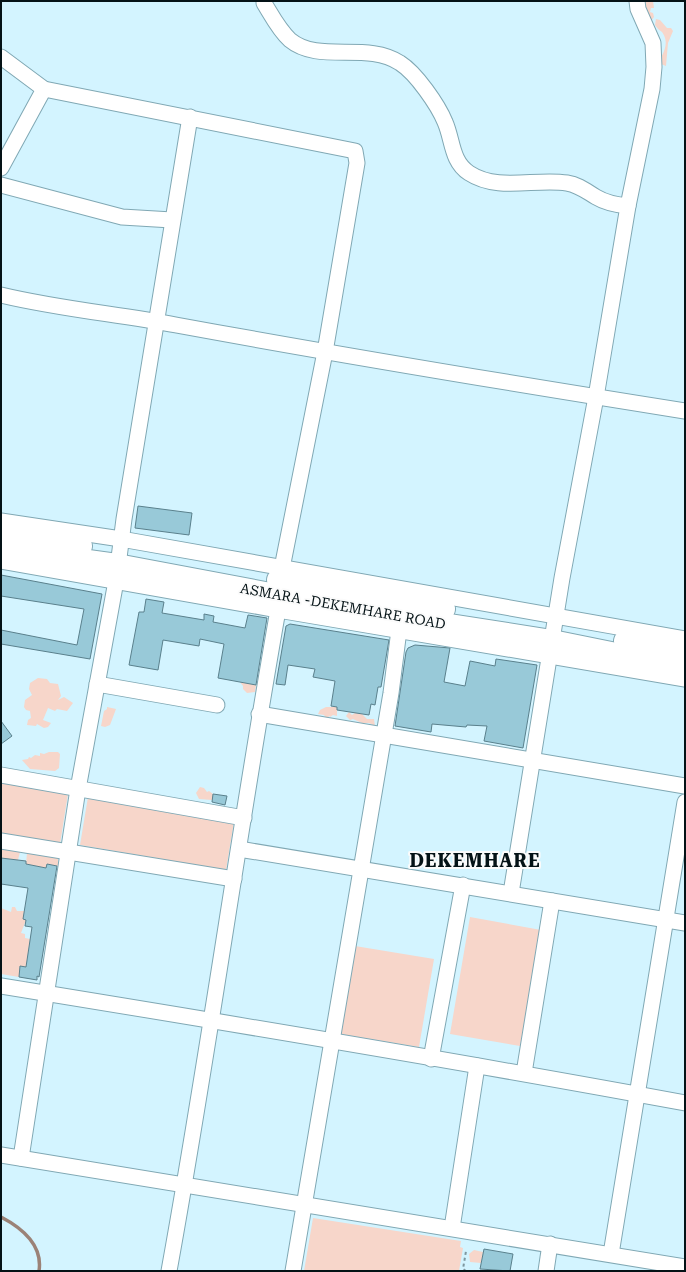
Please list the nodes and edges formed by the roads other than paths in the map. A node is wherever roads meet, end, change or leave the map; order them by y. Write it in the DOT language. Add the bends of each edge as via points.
graph roads {
  1 [pos="637,1"];
  2 [pos="264,3"];
  3 [pos="1,57"];
  4 [pos="44,89"];
  5 [pos="190,117"];
  6 [pos="1,168"];
  7 [pos="1,185"];
  8 [pos="628,206"];
  9 [pos="172,220"];
  10 [pos="1,295"];
  11 [pos="155,321"];
  12 [pos="325,352"];
  13 [pos="596,397"];
  14 [pos="685,411"];
  15 [pos="1,521"];
  16 [pos="1,532"];
  17 [pos="1,549"];
  18 [pos="118,559"];
  19 [pos="1,561"];
  20 [pos="282,568"];
  21 [pos="366,603"];
  22 [pos="278,610"];
  23 [pos="399,630"];
  24 [pos="553,635"];
  25 [pos="685,639"];
  26 [pos="685,652"];
  27 [pos="685,668"];
  28 [pos="685,679"];
  29 [pos="97,684"];
  30 [pos="217,705"];
  31 [pos="259,714"];
  32 [pos="384,735"];
  33 [pos="534,761"];
  34 [pos="1,775"];
  35 [pos="685,786"];
  36 [pos="78,789"];
  37 [pos="685,802"];
  38 [pos="244,818"];
  39 [pos="1,841"];
  40 [pos="239,849"];
  41 [pos="68,853"];
  42 [pos="360,869"];
  43 [pos="234,879"];
  44 [pos="463,885"];
  45 [pos="511,893"];
  46 [pos="552,901"];
  47 [pos="665,920"];
  48 [pos="685,924"];
  49 [pos="1,986"];
  50 [pos="46,993"];
  51 [pos="211,1019"];
  52 [pos="332,1042"];
  53 [pos="431,1059"];
  54 [pos="477,1066"];
  55 [pos="524,1073"];
  56 [pos="638,1094"];
  57 [pos="685,1103"];
  58 [pos="1,1155"];
  59 [pos="21,1158"];
  60 [pos="185,1185"];
  61 [pos="303,1204"];
  62 [pos="452,1228"];
  63 [pos="550,1244"];
  64 [pos="611,1254"];
  65 [pos="685,1267"];
  66 [pos="169,1271"];
  67 [pos="293,1271"];
  68 [pos="546,1271"];
  1 -- 8 [label="street" via="653,44 654,67 646,124"];
  2 -- 8 [label="street" via="291,40 307,49 381,54 401,63 423,86 445,122 454,155 469,173 482,179 508,184 566,183 581,187 608,203"];
  3 -- 4 [label="street"];
  4 -- 5 [label="street"];
  4 -- 6 [label="street"];
  5 -- 9 [label="street"];
  5 -- 12 [label="street" via="355,151 357,163"];
  7 -- 9 [label="street" via="122,216"];
  8 -- 13 [label="street"];
  9 -- 11 [label="street"];
  10 -- 11 [label="street" via="49,306"];
  11 -- 12 [label="street"];
  11 -- 18 [label="street"];
  12 -- 13 [label="street"];
  12 -- 20 [label="street"];
  13 -- 14 [label="street"];
  13 -- 24 [label="street"];
  15 -- 18 [label="street"];
  16 -- 18 [label="highway, ASMARA -DEKEMHARE ROAD"];
  17 -- 18 [label="highway, ASMARA -DEKEMHARE ROAD"];
  18 -- 19 [label="street"];
  18 -- 20 [label="street"];
  18 -- 21 [label="highway, ASMARA -DEKEMHARE ROAD"];
  18 -- 22 [label="street"];
  18 -- 29 [label="street"];
  20 -- 21 [label="street"];
  21 -- 22 [label="street"];
  21 -- 23 [label="street"];
  21 -- 24 [label="highway, ASMARA -DEKEMHARE ROAD"];
  21 -- 24 [label="street"];
  22 -- 31 [label="street"];
  23 -- 24 [label="street"];
  23 -- 32 [label="street"];
  24 -- 25 [label="street"];
  24 -- 26 [label="highway, ASMARA -DEKEMHARE ROAD"];
  24 -- 27 [label="highway, ASMARA -DEKEMHARE ROAD"];
  24 -- 28 [label="street"];
  24 -- 33 [label="street"];
  29 -- 30 [label="street"];
  29 -- 36 [label="street"];
  31 -- 32 [label="street"];
  31 -- 38 [label="street"];
  32 -- 33 [label="street"];
  32 -- 42 [label="street"];
  33 -- 35 [label="street"];
  33 -- 45 [label="street"];
  34 -- 36 [label="street"];
  36 -- 38 [label="street"];
  36 -- 41 [label="street"];
  37 -- 47 [label="street"];
  38 -- 40 [label="street"];
  39 -- 41 [label="street"];
  40 -- 42 [label="street"];
  40 -- 43 [label="street"];
  41 -- 43 [label="street"];
  41 -- 50 [label="street"];
  42 -- 44 [label="street"];
  42 -- 52 [label="street"];
  43 -- 51 [label="street"];
  44 -- 45 [label="street"];
  44 -- 53 [label="street"];
  45 -- 46 [label="street"];
  46 -- 47 [label="street"];
  46 -- 55 [label="street"];
  47 -- 48 [label="street"];
  47 -- 56 [label="street"];
  49 -- 50 [label="street"];
  50 -- 51 [label="street"];
  50 -- 59 [label="street"];
  51 -- 52 [label="street"];
  51 -- 60 [label="street"];
  52 -- 53 [label="street"];
  52 -- 61 [label="street"];
  53 -- 54 [label="street"];
  54 -- 55 [label="street"];
  54 -- 62 [label="street"];
  55 -- 56 [label="street"];
  56 -- 57 [label="street"];
  56 -- 64 [label="street"];
  58 -- 59 [label="street"];
  59 -- 60 [label="street"];
  60 -- 61 [label="street"];
  60 -- 66 [label="street"];
  61 -- 62 [label="street"];
  61 -- 67 [label="street"];
  62 -- 63 [label="street"];
  63 -- 64 [label="street"];
  63 -- 68 [label="street"];
  64 -- 65 [label="street"];
}
